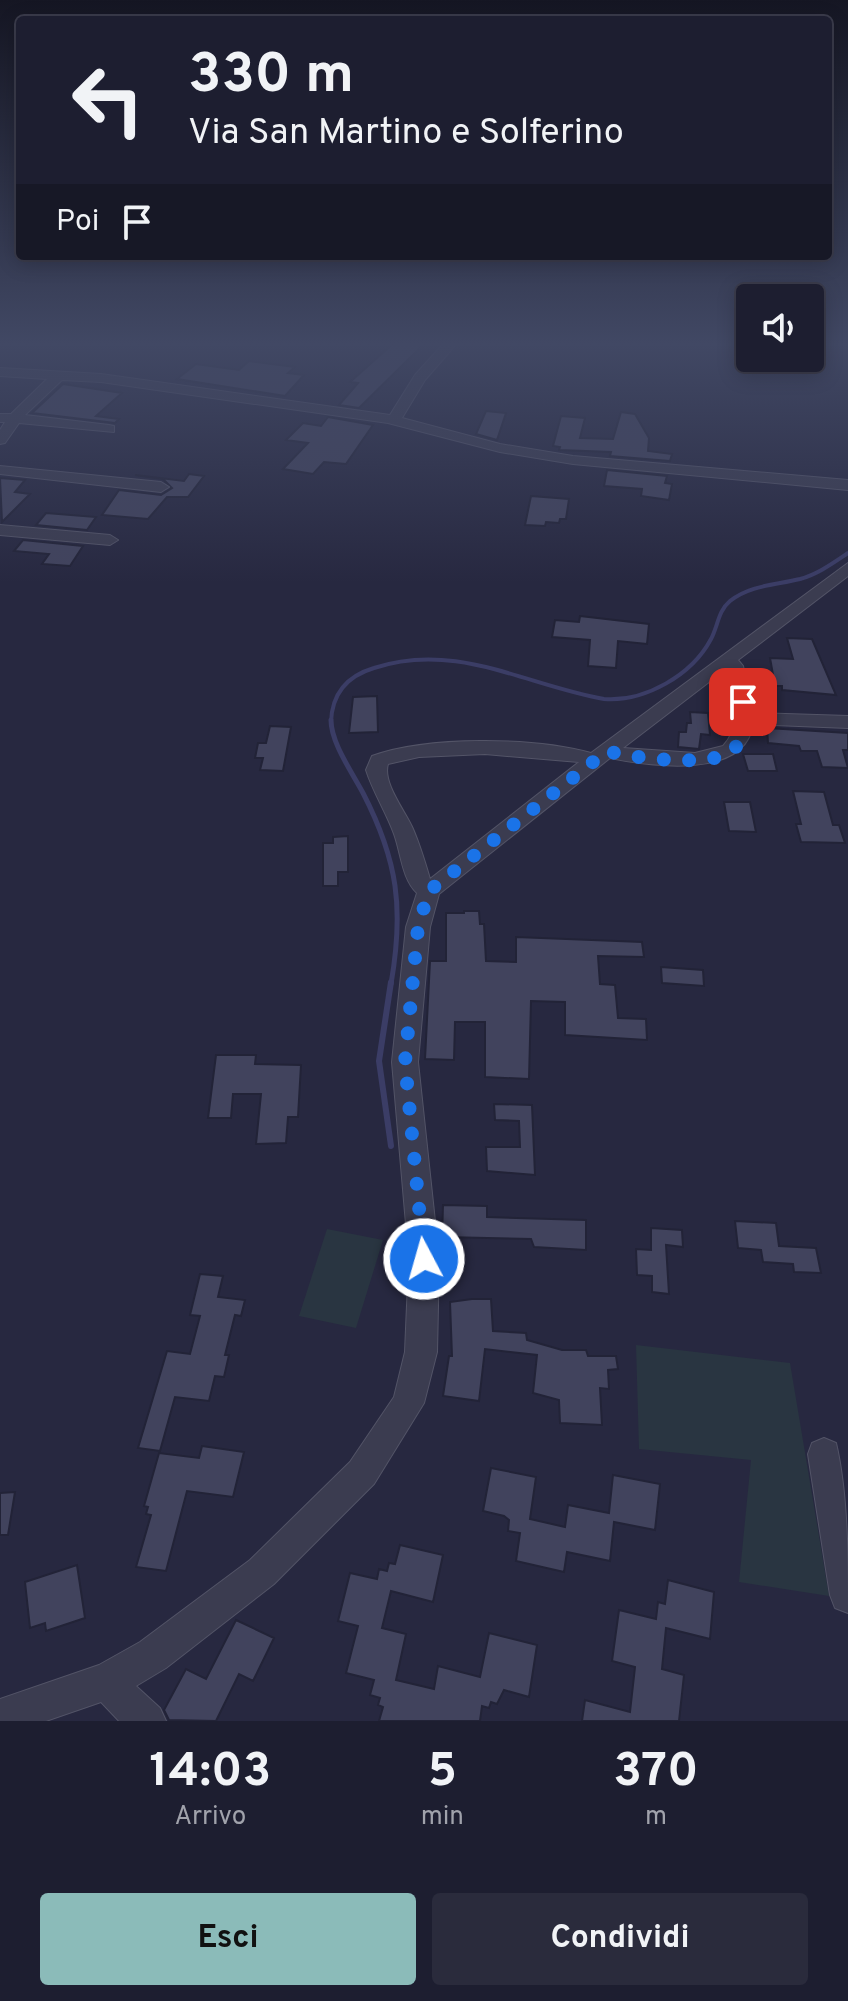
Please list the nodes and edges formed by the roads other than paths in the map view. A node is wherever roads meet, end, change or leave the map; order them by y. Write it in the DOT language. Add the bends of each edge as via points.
graph roads {
  1 [pos="68,422"];
  2 [pos="403,422"];
  3 [pos="109,429"];
  4 [pos="0,470"];
  5 [pos="848,485"];
  6 [pos="161,487"];
  7 [pos="0,530"];
  8 [pos="110,540"];
  9 [pos="848,568"];
  10 [pos="729,661"];
  11 [pos="745,718"];
  12 [pos="848,722"];
  13 [pos="600,756"];
  14 [pos="429,891"];
  15 [pos="824,1454"];
  16 [pos="848,1595"];
  17 [pos="108,1681"];
  18 [pos="0,1718"];
  19 [pos="147,1721"];
  1 -- 3 [label="street"];
  2 -- 5 [label="street" via="573,460"];
  4 -- 6 [label="street"];
  7 -- 8 [label="street"];
  9 -- 10 [label="street"];
  10 -- 11 [label="street"];
  10 -- 13 [label="street"];
  11 -- 12 [label="street"];
  11 -- 13 [label="street" via="737,745 712,759"];
  13 -- 14 [label="street"];
  13 -- 14 [label="street" via="492,749 398,753 379,760 380,782 420,883"];
  14 -- 17 [label="street" via="418,927 405,1062 424,1259 421,1352 408,1403 362,1473 262,1572 153,1655"];
  15 -- 16 [label="street"];
  17 -- 18 [label="street"];
  17 -- 19 [label="street"];
}
